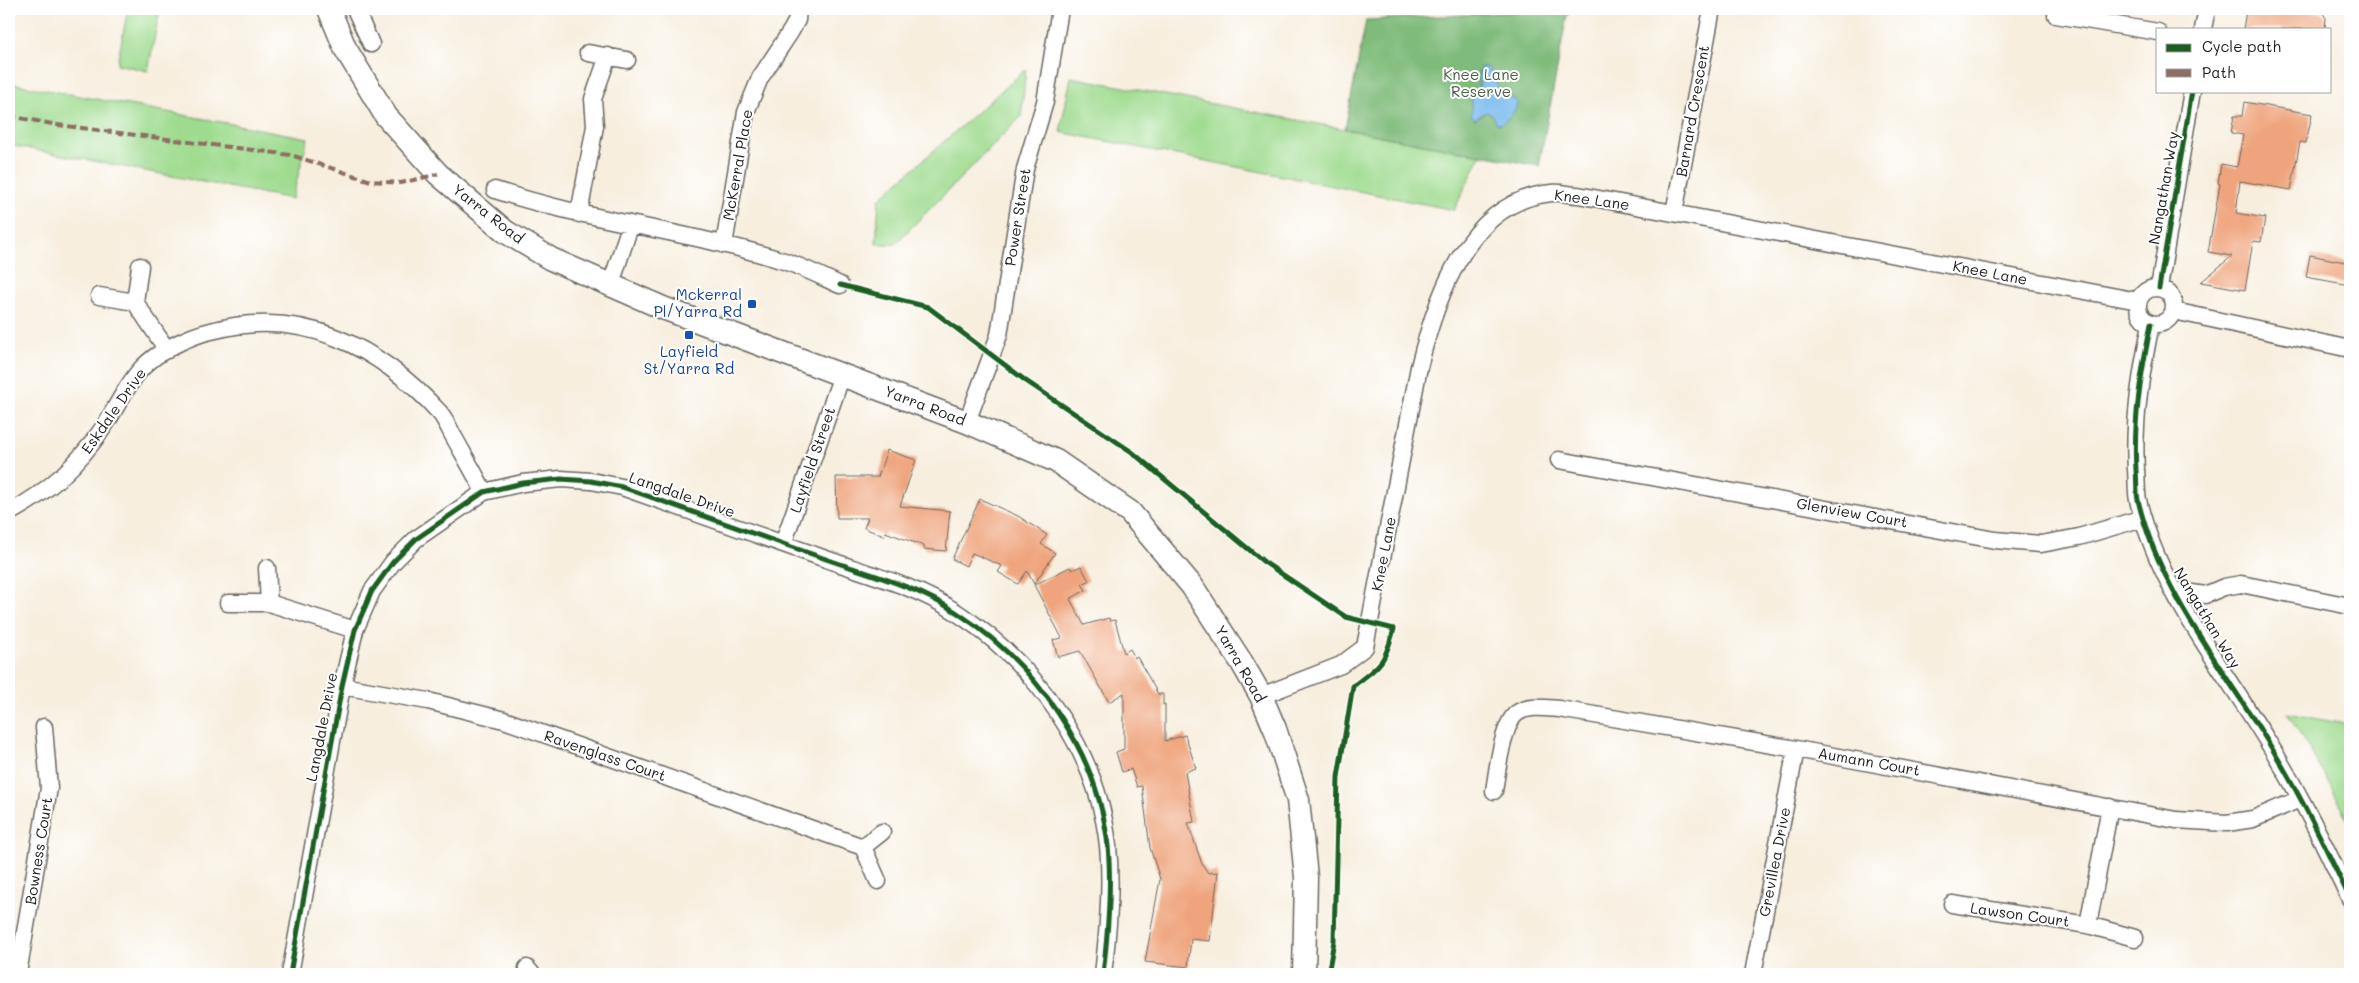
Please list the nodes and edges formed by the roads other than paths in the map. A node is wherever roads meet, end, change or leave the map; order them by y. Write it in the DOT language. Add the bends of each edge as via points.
graph roads {
  1 [pos="330,9"];
  2 [pos="354,9"];
  3 [pos="798,9"];
  4 [pos="1060,9"];
  5 [pos="1712,9"];
  6 [pos="2207,9"];
  7 [pos="2056,15"];
  8 [pos="2203,28"];
  9 [pos="2156,32"];
  10 [pos="371,44"];
  11 [pos="588,53"];
  12 [pos="608,56"];
  13 [pos="627,60"];
  14 [pos="2192,92"];
  15 [pos="495,190"];
  16 [pos="1674,213"];
  17 [pos="579,214"];
  18 [pos="630,226"];
  19 [pos="724,244"];
  20 [pos="140,266"];
  21 [pos="611,284"];
  22 [pos="840,285"];
  23 [pos="2159,288"];
  24 [pos="99,296"];
  25 [pos="2138,301"];
  26 [pos="135,302"];
  27 [pos="2174,310"];
  28 [pos="2151,324"];
  29 [pos="2350,349"];
  30 [pos="167,350"];
  31 [pos="842,375"];
  32 [pos="967,422"];
  33 [pos="1559,460"];
  34 [pos="484,492"];
  35 [pos="9,513"];
  36 [pos="2143,518"];
  37 [pos="783,544"];
  38 [pos="267,568"];
  39 [pos="2172,590"];
  40 [pos="228,603"];
  41 [pos="269,603"];
  42 [pos="2350,606"];
  43 [pos="355,630"];
  44 [pos="342,686"];
  45 [pos="1261,696"];
  46 [pos="44,727"];
  47 [pos="1796,749"];
  48 [pos="1494,791"];
  49 [pos="2300,799"];
  50 [pos="2110,807"];
  51 [pos="882,832"];
  52 [pos="863,847"];
  53 [pos="878,881"];
  54 [pos="2350,900"];
  55 [pos="1952,904"];
  56 [pos="2088,925"];
  57 [pos="2135,938"];
  58 [pos="18,974"];
  59 [pos="290,974"];
  60 [pos="1102,974"];
  61 [pos="1304,974"];
  62 [pos="1753,974"];
  1 -- 21 [label="main road, Yarra Road" via="345,48 386,116 438,174 506,232 551,258"];
  2 -- 10 [label="street"];
  3 -- 19 [label="street, McKerral Place" via="797,20 760,78 746,112"];
  4 -- 32 [label="street, Power Street" via="1045,102 1025,169 999,334"];
  5 -- 16 [label="street, Barnard Crescent"];
  6 -- 8 [label="street"];
  7 -- 9 [label="street"];
  11 -- 12 [label="street"];
  12 -- 13 [label="street"];
  12 -- 17 [label="street" via="593,99 595,126"];
  14 -- 23 [label="street, Nangathan Way"];
  15 -- 17 [label="street"];
  16 -- 25 [label="street, Knee Lane"];
  16 -- 45 [label="street, Knee Lane" via="1552,193 1524,199 1492,217 1469,244 1449,277 1429,324 1365,647 1341,665"];
  17 -- 18 [label="street"];
  18 -- 19 [label="street"];
  18 -- 21 [label="street"];
  19 -- 22 [label="street" via="786,262"];
  20 -- 26 [label="street"];
  21 -- 31 [label="main road, Yarra Road" via="663,308"];
  23 -- 25 [label="street" via="2144,292"];
  23 -- 27 [label="street" via="2173,299"];
  24 -- 26 [label="street"];
  25 -- 28 [label="street" via="2141,318"];
  26 -- 30 [label="street"];
  27 -- 28 [label="street" via="2172,316 2162,323"];
  27 -- 29 [label="street"];
  28 -- 36 [label="street, Nangathan Way" via="2138,389 2134,448"];
  30 -- 34 [label="street, Eskdale Drive" via="193,335 222,328 288,324 316,330 366,351 404,379 441,414"];
  30 -- 35 [label="street, Eskdale Drive" via="143,367 103,429 77,462 53,486"];
  31 -- 32 [label="main road, Yarra Road"];
  31 -- 37 [label="street, Layfield Street"];
  32 -- 45 [label="main road, Yarra Road" via="1056,461 1130,512 1192,586"];
  33 -- 36 [label="street, Glenview Court" via="1995,540 2041,544 2079,537"];
  34 -- 37 [label="street, Langdale Drive" via="561,479 592,481 622,487"];
  34 -- 43 [label="street, Langdale Drive" via="416,539 393,562 372,591"];
  36 -- 39 [label="street, Nangathan Way"];
  37 -- 60 [label="street, Langdale Drive" via="892,582 948,608 1005,649 1034,679 1062,720 1084,761 1099,804 1108,845 1109,881"];
  38 -- 41 [label="street"];
  39 -- 42 [label="street" via="2205,595 2241,584"];
  39 -- 49 [label="street, Nangathan Way" via="2269,743"];
  40 -- 41 [label="street"];
  41 -- 43 [label="street"];
  43 -- 44 [label="street, Langdale Drive"];
  44 -- 52 [label="street, Ravenglass Court" via="428,700 504,720"];
  44 -- 59 [label="street, Langdale Drive"];
  45 -- 61 [label="main road, Yarra Road" via="1298,800 1306,877"];
  46 -- 58 [label="street, Bowness Court" via="49,788"];
  47 -- 48 [label="street, Aumann Court" via="1559,709 1533,708 1516,713 1506,730"];
  47 -- 50 [label="street, Aumann Court"];
  47 -- 62 [label="street, Grevillea Drive"];
  49 -- 50 [label="street, Aumann Court" via="2253,818 2227,822 2176,820"];
  49 -- 54 [label="street, Nangathan Way"];
  50 -- 56 [label="street, Lawson Court"];
  51 -- 52 [label="street"];
  52 -- 53 [label="street"];
  55 -- 56 [label="street, Lawson Court"];
  56 -- 57 [label="street, Lawson Court"];
}
